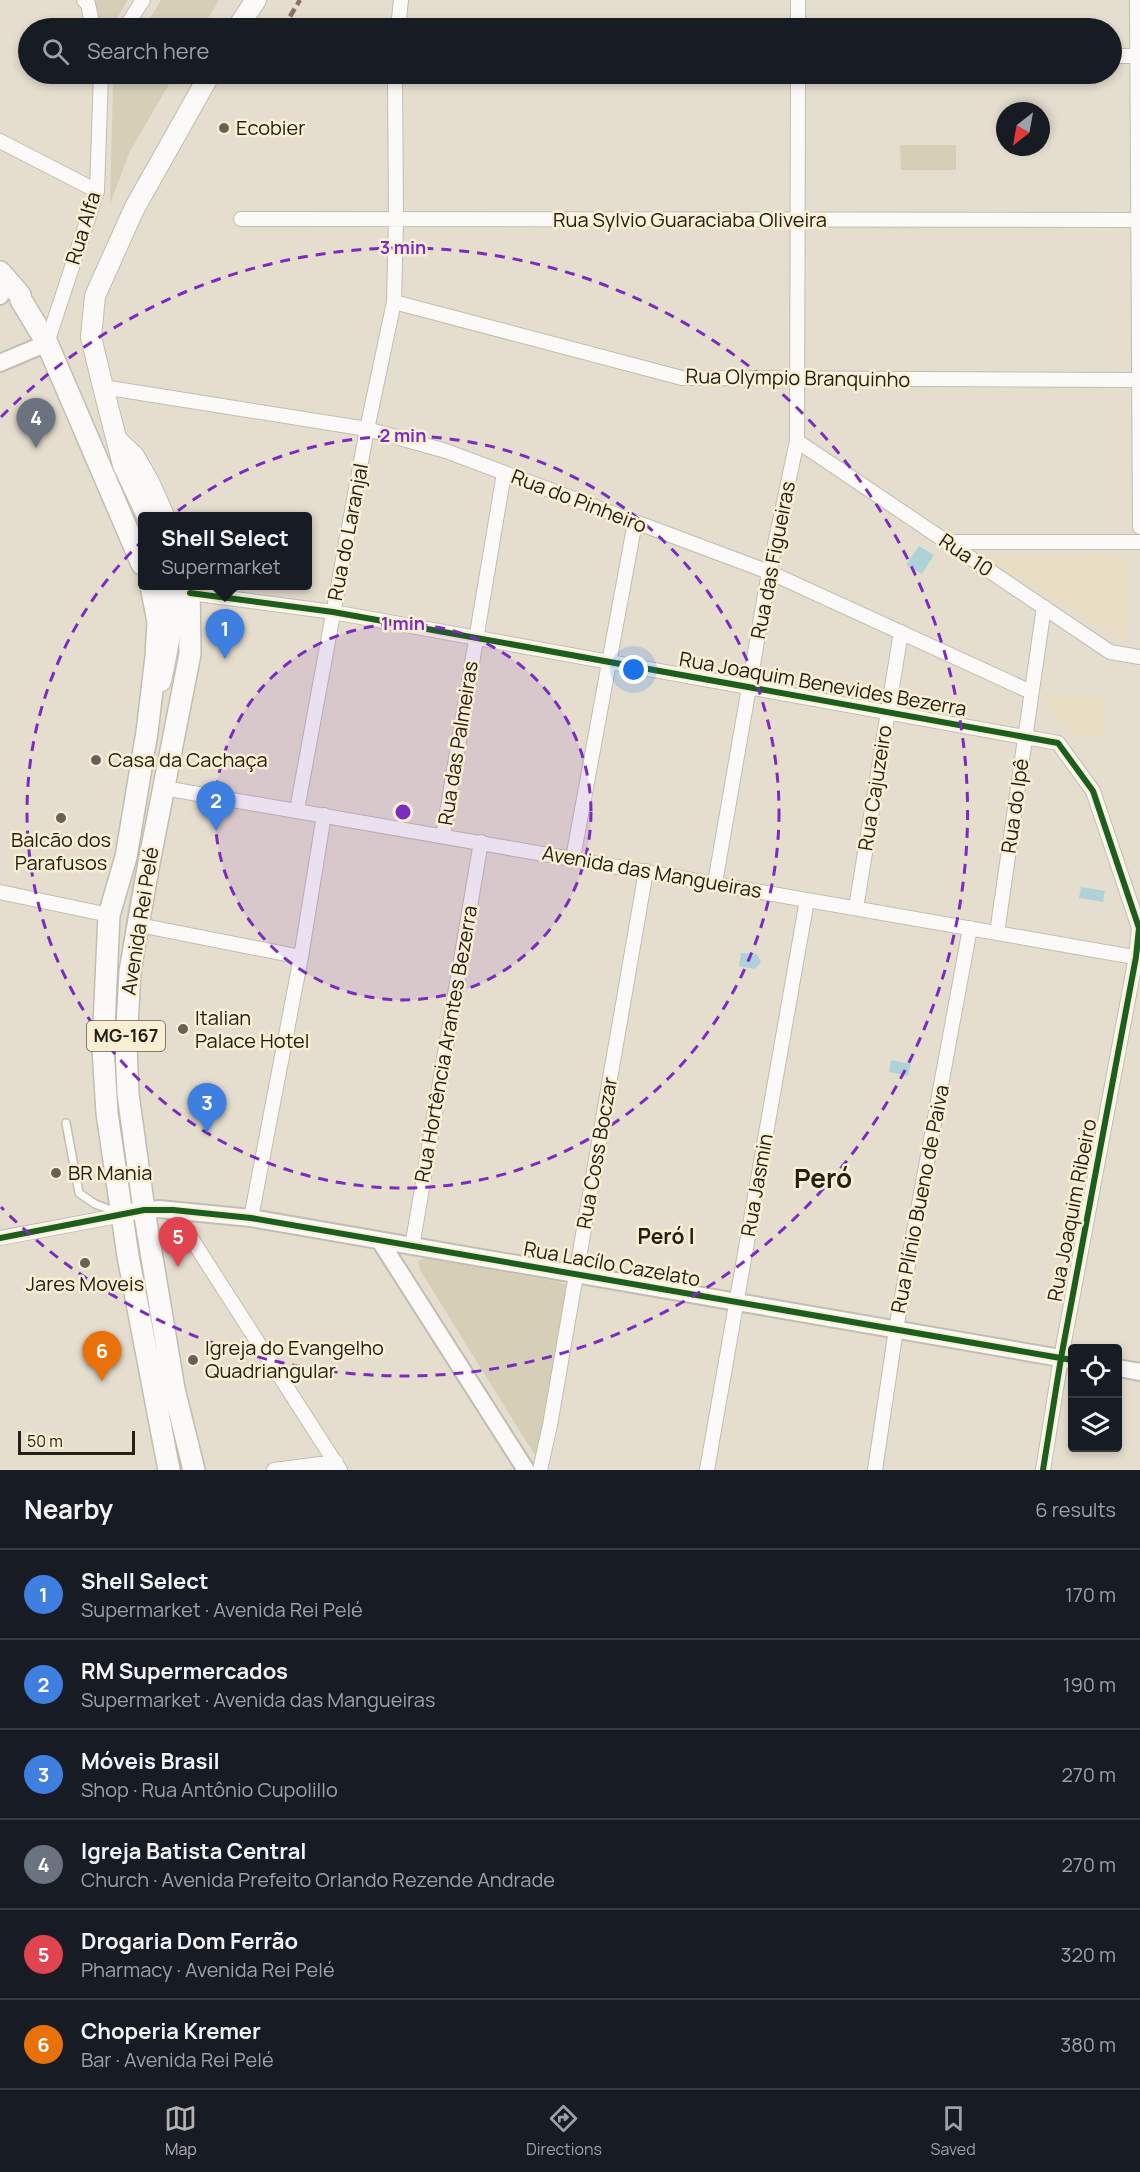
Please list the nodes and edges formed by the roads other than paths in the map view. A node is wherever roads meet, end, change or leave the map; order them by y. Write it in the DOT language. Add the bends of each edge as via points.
graph roads {
  1 [pos="84,0"];
  2 [pos="143,0"];
  3 [pos="256,0"];
  4 [pos="401,0"];
  5 [pos="798,0"];
  6 [pos="1137,0"];
  7 [pos="91,18"];
  8 [pos="131,18"];
  9 [pos="244,18"];
  10 [pos="399,18"];
  11 [pos="798,18"];
  12 [pos="1122,56"];
  13 [pos="1139,56"];
  14 [pos="101,84"];
  15 [pos="204,84"];
  16 [pos="395,84"];
  17 [pos="798,84"];
  18 [pos="0,141"];
  19 [pos="97,191"];
  20 [pos="241,219"];
  21 [pos="396,219"];
  22 [pos="798,220"];
  23 [pos="1139,220"];
  24 [pos="2,282"];
  25 [pos="394,302"];
  26 [pos="47,343"];
  27 [pos="0,363"];
  28 [pos="798,378"];
  29 [pos="1140,380"];
  30 [pos="102,387"];
  31 [pos="367,429"];
  32 [pos="115,438"];
  33 [pos="797,441"];
  34 [pos="504,473"];
  35 [pos="104,479"];
  36 [pos="145,512"];
  37 [pos="162,512"];
  38 [pos="635,522"];
  39 [pos="138,523"];
  40 [pos="1140,527"];
  41 [pos="947,542"];
  42 [pos="1140,542"];
  43 [pos="138,555"];
  44 [pos="770,572"];
  45 [pos="152,590"];
  46 [pos="170,590"];
  47 [pos="190,590"];
  48 [pos="196,590"];
  49 [pos="1044,608"];
  50 [pos="333,612"];
  51 [pos="901,632"];
  52 [pos="476,638"];
  53 [pos="1140,657"];
  54 [pos="610,662"];
  55 [pos="749,687"];
  56 [pos="1031,692"];
  57 [pos="887,712"];
  58 [pos="147,732"];
  59 [pos="1025,738"];
  60 [pos="164,788"];
  61 [pos="297,810"];
  62 [pos="324,815"];
  63 [pos="443,836"];
  64 [pos="481,842"];
  65 [pos="573,858"];
  66 [pos="646,871"];
  67 [pos="715,884"];
  68 [pos="0,892"];
  69 [pos="807,900"];
  70 [pos="856,908"];
  71 [pos="109,915"];
  72 [pos="139,925"];
  73 [pos="970,928"];
  74 [pos="997,933"];
  75 [pos="301,957"];
  76 [pos="1138,958"];
  77 [pos="66,1122"];
  78 [pos="144,1210"];
  79 [pos="173,1210"];
  80 [pos="123,1215"];
  81 [pos="250,1218"];
  82 [pos="0,1238"];
  83 [pos="380,1241"];
  84 [pos="412,1247"];
  85 [pos="576,1274"];
  86 [pos="736,1302"];
  87 [pos="896,1329"];
  88 [pos="1067,1359"];
  89 [pos="1122,1369"];
  90 [pos="1140,1372"];
  91 [pos="338,1466"];
  92 [pos="169,1470"];
  93 [pos="194,1470"];
  94 [pos="274,1470"];
  95 [pos="526,1470"];
  96 [pos="540,1470"];
  97 [pos="707,1470"];
  98 [pos="875,1470"];
  99 [pos="1043,1470"];
  1 -- 7 [label="street"];
  2 -- 8 [label="street"];
  3 -- 9 [label="main road"];
  4 -- 10 [label="street"];
  5 -- 11 [label="street"];
  6 -- 13 [label="street"];
  12 -- 13 [label="street"];
  13 -- 23 [label="street"];
  14 -- 19 [label="street, Rua Alfa"];
  15 -- 30 [label="main road" via="134,209 95,296 92,337"];
  16 -- 21 [label="street, Rua do Laranjal"];
  17 -- 22 [label="street, Rua das Figueiras"];
  18 -- 19 [label="street"];
  19 -- 26 [label="street, Rua Alfa"];
  20 -- 21 [label="street, Rua Sylvio Guaraciaba Oliveira"];
  21 -- 22 [label="street, Rua Sylvio Guaraciaba Oliveira"];
  21 -- 25 [label="street, Rua do Laranjal"];
  22 -- 23 [label="street, Rua Sylvio Guaraciaba Oliveira"];
  22 -- 28 [label="street, Rua das Figueiras"];
  23 -- 29 [label="street"];
  24 -- 26 [label="main road" via="20,295"];
  25 -- 28 [label="street, Rua Olympio Branquinho" via="682,378"];
  25 -- 31 [label="street, Rua do Laranjal"];
  26 -- 27 [label="street"];
  26 -- 35 [label="main road"];
  28 -- 29 [label="street, Rua Olympio Branquinho"];
  28 -- 33 [label="street, Rua das Figueiras"];
  29 -- 40 [label="street"];
  30 -- 31 [label="street, Rua do Pinheiro"];
  30 -- 32 [label="main road"];
  31 -- 34 [label="street, Rua do Pinheiro" via="446,451"];
  31 -- 50 [label="street, Rua do Laranjal"];
  32 -- 36 [label="main road"];
  32 -- 37 [label="main road" via="134,456"];
  33 -- 41 [label="street, Rua 10"];
  33 -- 44 [label="street, Rua das Figueiras"];
  34 -- 38 [label="street, Rua do Pinheiro"];
  34 -- 52 [label="street, Rua das Palmeiras"];
  35 -- 39 [label="main road"];
  35 -- 43 [label="main road"];
  38 -- 44 [label="street, Rua do Pinheiro"];
  38 -- 54 [label="street"];
  41 -- 42 [label="street"];
  41 -- 49 [label="street, Rua 10"];
  44 -- 51 [label="street, Rua do Pinheiro"];
  44 -- 55 [label="street, Rua das Figueiras"];
  45 -- 58 [label="main road, MG-167" via="158,622"];
  46 -- 58 [label="main road" via="171,634"];
  47 -- 60 [label="main road, Avenida Rei Pelé / MG-167" via="190,654"];
  48 -- 50 [label="street, Rua Joaquim Benevides Bezerra"];
  49 -- 53 [label="street, Rua 10" via="1110,652"];
  49 -- 56 [label="street, Rua do Ipê"];
  50 -- 52 [label="street, Rua Joaquim Benevides Bezerra"];
  50 -- 61 [label="street, Rua do Laranjal"];
  51 -- 56 [label="street, Rua do Pinheiro"];
  51 -- 57 [label="street, Rua Cajuzeiro"];
  52 -- 54 [label="street, Rua Joaquim Benevides Bezerra"];
  52 -- 63 [label="street, Rua das Palmeiras"];
  54 -- 55 [label="street, Rua Joaquim Benevides Bezerra"];
  54 -- 65 [label="street"];
  55 -- 57 [label="street, Rua Joaquim Benevides Bezerra"];
  55 -- 67 [label="street, Rua das Figueiras"];
  56 -- 59 [label="street, Rua do Ipê"];
  57 -- 59 [label="street, Rua Joaquim Benevides Bezerra"];
  57 -- 70 [label="street, Rua Cajuzeiro"];
  58 -- 71 [label="main road, Avenida Rei Pelé / MG-167" via="126,857"];
  59 -- 74 [label="street, Rua do Ipê"];
  59 -- 76 [label="street, Rua Joaquim Benevides Bezerra" via="1058,743 1093,791 1139,928"];
  60 -- 61 [label="street, Avenida das Mangueiras"];
  60 -- 72 [label="main road, Avenida Rei Pelé / MG-167"];
  61 -- 62 [label="street, Avenida das Mangueiras"];
  62 -- 63 [label="street, Avenida das Mangueiras"];
  62 -- 75 [label="street"];
  63 -- 64 [label="street, Avenida das Mangueiras"];
  64 -- 65 [label="street, Avenida das Mangueiras"];
  64 -- 84 [label="street, Rua Hortência Arantes Bezerra"];
  65 -- 66 [label="street, Avenida das Mangueiras"];
  66 -- 67 [label="street, Avenida das Mangueiras"];
  66 -- 85 [label="street, Rua Coss Boczar"];
  67 -- 69 [label="street, Avenida das Mangueiras"];
  68 -- 71 [label="street"];
  69 -- 70 [label="street, Avenida das Mangueiras"];
  69 -- 86 [label="street, Rua Jasmin"];
  70 -- 73 [label="street, Avenida das Mangueiras"];
  71 -- 80 [label="main road, Avenida Rei Pelé / MG-167" via="103,1048 107,1113"];
  72 -- 75 [label="street"];
  72 -- 78 [label="main road, Avenida Rei Pelé / MG-167" via="128,990 126,1045 128,1094"];
  73 -- 74 [label="street, Avenida das Mangueiras"];
  73 -- 87 [label="street, Rua Plínio Bueno de Paiva"];
  74 -- 76 [label="street, Avenida das Mangueiras"];
  75 -- 81 [label="street"];
  76 -- 88 [label="street, Rua Joaquim Ribeiro"];
  77 -- 80 [label="lane" via="79,1193"];
  78 -- 79 [label="street, Rua Lacílo Cazelato"];
  78 -- 80 [label="street, Rua Lacílo Cazelato"];
  78 -- 93 [label="main road, Avenida Rei Pelé / MG-167" via="174,1389"];
  79 -- 81 [label="street, Rua Lacílo Cazelato"];
  79 -- 91 [label="street"];
  80 -- 82 [label="street"];
  80 -- 92 [label="main road, Avenida Rei Pelé / MG-167"];
  81 -- 83 [label="street, Rua Lacílo Cazelato"];
  83 -- 84 [label="street, Rua Lacílo Cazelato"];
  83 -- 95 [label="street"];
  84 -- 85 [label="street, Rua Lacílo Cazelato"];
  85 -- 86 [label="street, Rua Lacílo Cazelato"];
  85 -- 96 [label="street, Rua Coss Boczar"];
  86 -- 87 [label="street, Rua Lacílo Cazelato"];
  86 -- 97 [label="street, Rua Jasmin"];
  87 -- 88 [label="street, Rua Lacílo Cazelato"];
  87 -- 98 [label="street, Rua Plínio Bueno de Paiva"];
  88 -- 99 [label="street, Rua Joaquim Ribeiro"];
  89 -- 90 [label="street"];
  91 -- 94 [label="street"];
}
